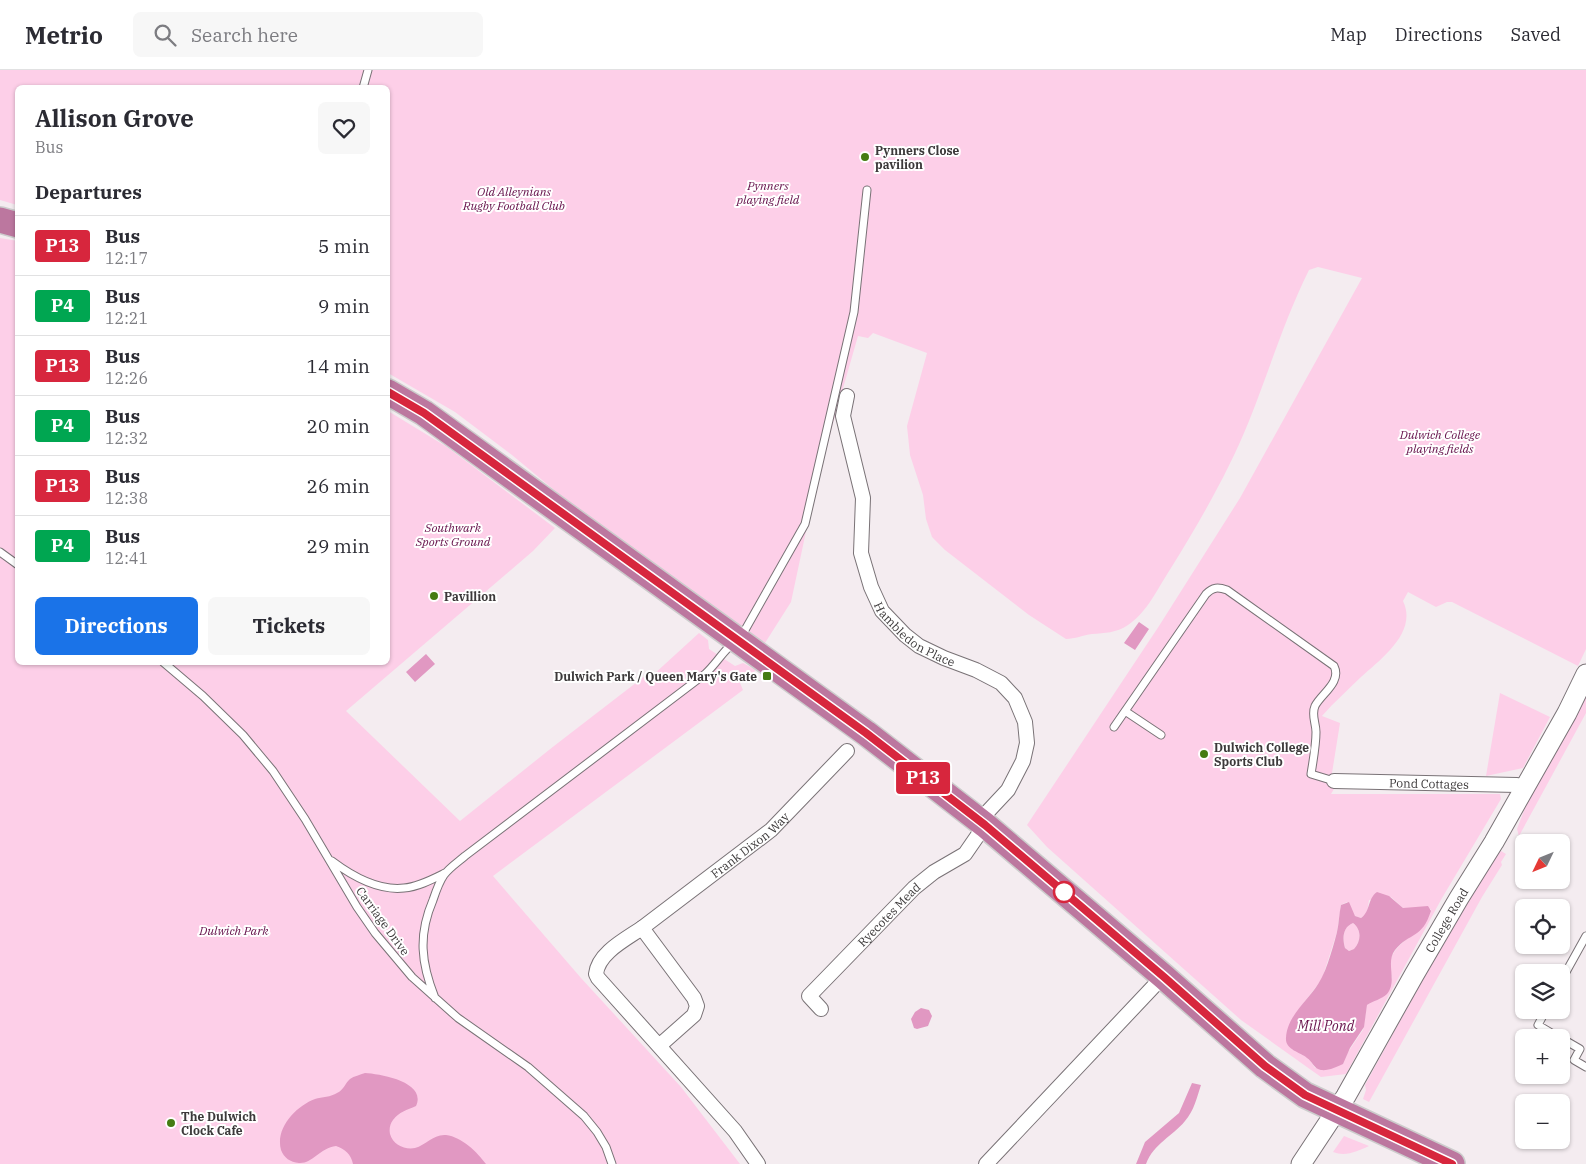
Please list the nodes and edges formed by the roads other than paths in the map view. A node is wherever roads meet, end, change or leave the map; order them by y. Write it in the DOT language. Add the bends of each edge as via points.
graph roads {
  1 [pos="368,70"];
  2 [pos="364,85"];
  3 [pos="867,190"];
  4 [pos="0,220"];
  5 [pos="15,224"];
  6 [pos="390,393"];
  7 [pos="847,396"];
  8 [pos="0,552"];
  9 [pos="15,562"];
  10 [pos="737,641"];
  11 [pos="167,665"];
  12 [pos="1586,674"];
  13 [pos="1125,711"];
  14 [pos="1114,727"];
  15 [pos="1161,735"];
  16 [pos="847,751"];
  17 [pos="1334,781"];
  18 [pos="1524,788"];
  19 [pos="982,823"];
  20 [pos="329,859"];
  21 [pos="445,874"];
  22 [pos="642,928"];
  23 [pos="1586,936"];
  24 [pos="1570,965"];
  25 [pos="1164,977"];
  26 [pos="435,998"];
  27 [pos="821,1009"];
  28 [pos="1541,1019"];
  29 [pos="1545,1029"];
  30 [pos="1570,1043"];
  31 [pos="659,1046"];
  32 [pos="1586,1067"];
  33 [pos="1337,1111"];
  34 [pos="612,1164"];
  35 [pos="758,1164"];
  36 [pos="986,1164"];
  37 [pos="1301,1164"];
  38 [pos="1452,1164"];
  1 -- 2 [label="lane"];
  3 -- 10 [label="lane" via="854,312 806,524"];
  4 -- 5 [label="highway"];
  6 -- 10 [label="highway" via="424,413"];
  7 -- 19 [label="street, Hambledon Place" via="844,416 863,498 861,553 870,587 882,611 919,646 1001,683 1015,698 1025,722 1027,743 1023,761 1008,790"];
  8 -- 9 [label="lane"];
  10 -- 19 [label="highway" via="866,733"];
  10 -- 21 [label="lane" via="706,674 472,850"];
  11 -- 20 [label="lane, Carriage Drive" via="243,735 273,771"];
  12 -- 18 [label="street, College Road"];
  13 -- 14 [label="lane"];
  13 -- 15 [label="lane"];
  13 -- 17 [label="lane" via="1206,594 1214,588 1227,590 1334,666 1335,680 1315,706 1313,715 1316,731 1311,774"];
  16 -- 22 [label="street, Frank Dixon Way" via="771,830"];
  17 -- 18 [label="street, Pond Cottages" via="1517,785"];
  18 -- 33 [label="street, College Road"];
  19 -- 25 [label="highway"];
  19 -- 27 [label="street, Ryecotes Mead" via="965,854 914,888 809,996"];
  20 -- 21 [label="lane" via="366,882 387,886 404,888"];
  20 -- 26 [label="lane, Carriage Drive" via="375,933 412,977"];
  21 -- 26 [label="lane" via="425,917 423,931 424,964"];
  22 -- 31 [label="street" via="697,1006 694,1014"];
  22 -- 31 [label="street, Frank Dixon Way" via="607,954 599,963 596,974"];
  23 -- 24 [label="lane"];
  25 -- 33 [label="highway" via="1265,1066 1305,1095"];
  25 -- 36 [label="street"];
  26 -- 34 [label="lane, Carriage Drive" via="458,1018 528,1066 584,1116 598,1132"];
  28 -- 29 [label="lane" via="1538,1025"];
  30 -- 32 [label="lane" via="1580,1048 1574,1060"];
  31 -- 35 [label="street, Frank Dixon Way" via="735,1131"];
  33 -- 37 [label="street, College Road"];
  33 -- 38 [label="highway"];
}
